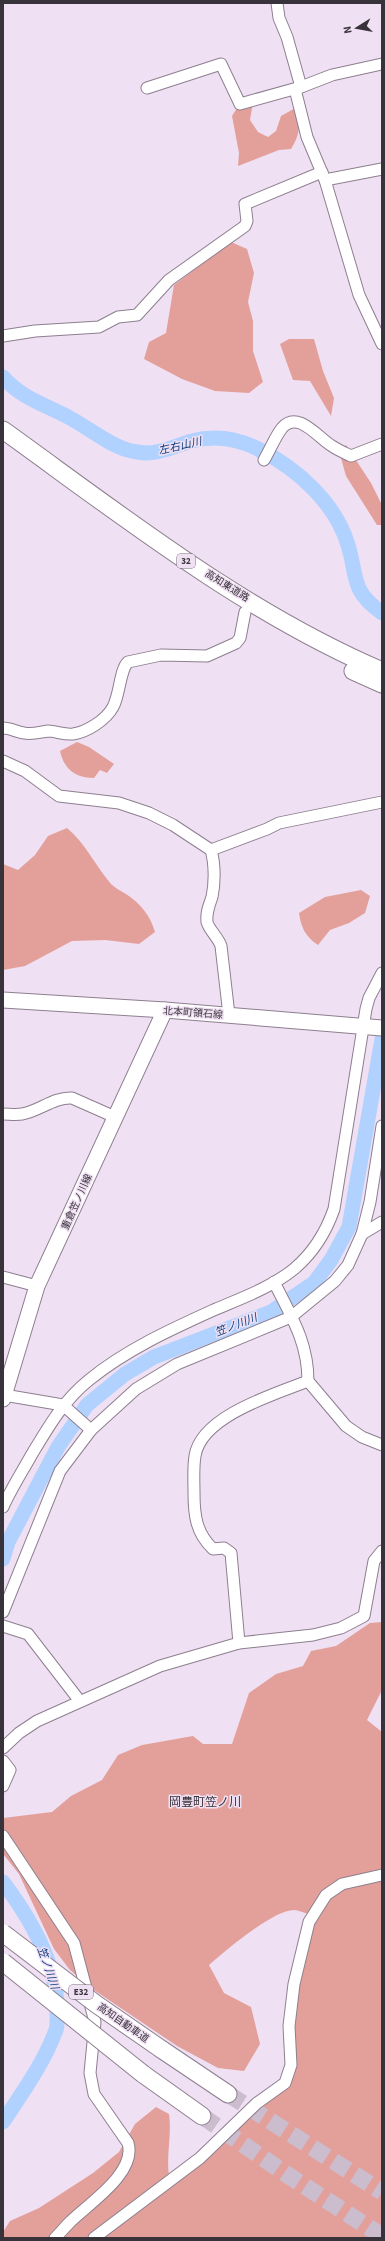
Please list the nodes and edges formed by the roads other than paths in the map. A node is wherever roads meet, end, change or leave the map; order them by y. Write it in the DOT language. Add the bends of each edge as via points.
graph roads {
  1 [pos="277,3"];
  2 [pos="382,64"];
  3 [pos="147,88"];
  4 [pos="298,88"];
  5 [pos="382,169"];
  6 [pos="323,176"];
  7 [pos="3,336"];
  8 [pos="382,344"];
  9 [pos="3,430"];
  10 [pos="3,444"];
  11 [pos="382,444"];
  12 [pos="266,456"];
  13 [pos="245,612"];
  14 [pos="382,671"];
  15 [pos="382,684"];
  16 [pos="3,728"];
  17 [pos="3,761"];
  18 [pos="382,802"];
  19 [pos="211,850"];
  20 [pos="382,973"];
  21 [pos="3,1000"];
  22 [pos="166,1010"];
  23 [pos="229,1015"];
  24 [pos="364,1027"];
  25 [pos="382,1028"];
  26 [pos="3,1114"];
  27 [pos="115,1117"];
  28 [pos="382,1126"];
  29 [pos="382,1222"];
  30 [pos="362,1234"];
  31 [pos="3,1277"];
  32 [pos="275,1284"];
  33 [pos="37,1286"];
  34 [pos="289,1314"];
  35 [pos="308,1381"];
  36 [pos="4,1397"];
  37 [pos="64,1406"];
  38 [pos="90,1429"];
  39 [pos="382,1445"];
  40 [pos="3,1507"];
  41 [pos="382,1551"];
  42 [pos="3,1612"];
  43 [pos="3,1626"];
  44 [pos="240,1643"];
  45 [pos="79,1700"];
  46 [pos="3,1748"];
  47 [pos="3,1761"];
  48 [pos="3,1786"];
  49 [pos="3,1836"];
  50 [pos="7,1844"];
  51 [pos="382,1875"];
  52 [pos="3,1933"];
  53 [pos="3,1962"];
  54 [pos="228,2094"];
  55 [pos="202,2116"];
  56 [pos="55,2238"];
  57 [pos="94,2238"];
  1 -- 4 [label="street"];
  2 -- 4 [label="street" via="332,75"];
  3 -- 4 [label="street" via="221,64 240,104"];
  4 -- 6 [label="street" via="307,137"];
  5 -- 6 [label="street"];
  6 -- 7 [label="street" via="245,204 245,226 168,280 137,315 118,317 99,327"];
  6 -- 8 [label="street" via="359,295"];
  9 -- 14 [label="highway, 高知東道路 / 32" via="185,560 276,617 346,655"];
  10 -- 13 [label="highway, 高知東道路 / 32"];
  11 -- 12 [label="street" via="351,456 331,446 309,427 293,423 282,429"];
  13 -- 15 [label="highway, 高知東道路 / 32" via="339,664"];
  13 -- 16 [label="street" via="240,638 236,643 207,656 161,655 128,662 122,671 122,680 112,708 106,716 82,731 73,734 50,731 24,734"];
  17 -- 19 [label="street" via="25,771 59,796 134,807 173,825"];
  18 -- 19 [label="street" via="279,822 260,832"];
  19 -- 23 [label="street" via="214,867 213,889 207,922 218,938 220,946"];
  20 -- 24 [label="street" via="369,998"];
  21 -- 22 [label="main road, 北本町領石線"];
  22 -- 23 [label="main road, 北本町領石線"];
  22 -- 27 [label="main road, 重倉笠ノ川線"];
  23 -- 24 [label="main road, 北本町領石線"];
  24 -- 25 [label="main road, 北本町領石線"];
  24 -- 32 [label="street" via="334,1209 328,1227 312,1251"];
  26 -- 27 [label="street" via="22,1114 43,1104 72,1098"];
  27 -- 33 [label="main road, 重倉笠ノ川線"];
  28 -- 30 [label="street" via="370,1202"];
  29 -- 30 [label="street"];
  30 -- 34 [label="street" via="348,1265 335,1281"];
  31 -- 33 [label="street"];
  32 -- 34 [label="street"];
  32 -- 37 [label="street" via="179,1326 110,1364 89,1380"];
  33 -- 36 [label="main road, 重倉笠ノ川線"];
  34 -- 35 [label="street" via="301,1334"];
  34 -- 38 [label="street" via="177,1364 136,1389"];
  35 -- 39 [label="street" via="346,1426 362,1437"];
  35 -- 44 [label="street" via="256,1401 220,1422 205,1434 195,1456 196,1525 206,1543 213,1549 224,1548 230,1553"];
  36 -- 37 [label="street"];
  37 -- 38 [label="street"];
  37 -- 40 [label="street" via="51,1422"];
  38 -- 42 [label="street" via="60,1470"];
  41 -- 44 [label="street" via="374,1561 364,1616 341,1628 313,1635"];
  43 -- 45 [label="street" via="28,1634"];
  44 -- 45 [label="street" via="160,1666"];
  45 -- 46 [label="street" via="37,1721"];
  47 -- 48 [label="street" via="10,1770"];
  49 -- 50 [label="street"];
  50 -- 56 [label="street" via="74,1943 95,2022 90,2072 94,2094 128,2143 130,2150 125,2163 101,2197 71,2220"];
  51 -- 57 [label="street" via="342,1884 326,1895 309,1922 294,1984 288,2026 291,2065 285,2083 257,2103 200,2158"];
  52 -- 54 [label="highway, 高知自動車道 / E32, bridge" via="96,2004"];
  53 -- 55 [label="highway, E32, bridge" via="143,2074"];
}
